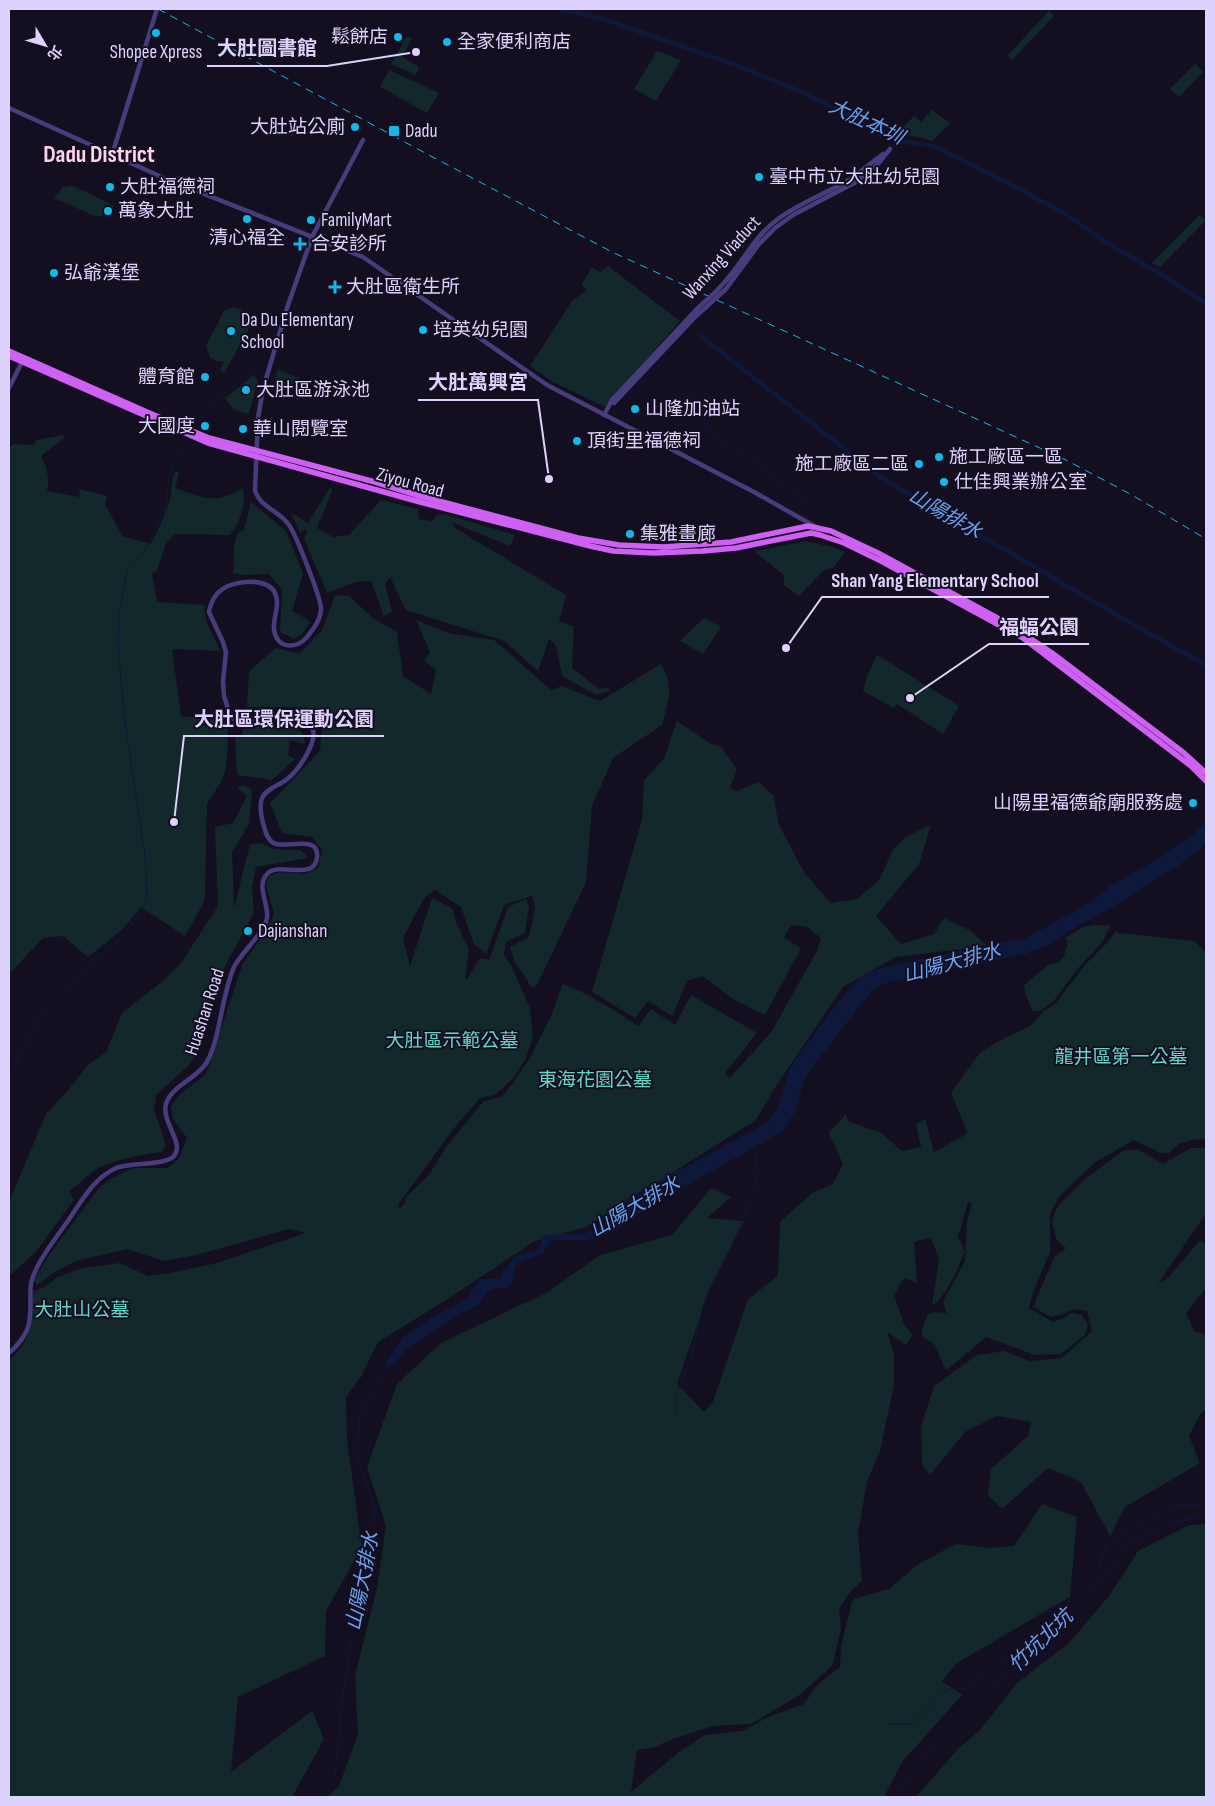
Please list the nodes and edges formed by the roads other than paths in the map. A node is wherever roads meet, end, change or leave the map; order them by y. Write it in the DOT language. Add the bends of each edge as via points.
graph roads {
  1 [pos="157,9"];
  2 [pos="9,108"];
  3 [pos="363,140"];
  4 [pos="112,155"];
  5 [pos="853,180"];
  6 [pos="312,236"];
  7 [pos="9,351"];
  8 [pos="9,356"];
  9 [pos="22,362"];
  10 [pos="9,388"];
  11 [pos="604,415"];
  12 [pos="257,453"];
  13 [pos="816,527"];
  14 [pos="820,535"];
  15 [pos="655,550"];
  16 [pos="959,600"];
  17 [pos="1206,773"];
  18 [pos="1206,781"];
  19 [pos="9,1353"];
  1 -- 4 [label="street"];
  2 -- 4 [label="street"];
  3 -- 6 [label="street, Huashan Road"];
  4 -- 6 [label="street"];
  5 -- 5 [label="street" via="890,148 876,164"];
  5 -- 11 [label="street, Wanxing Viaduct, bridge" via="793,215 758,244 726,289 695,317"];
  6 -- 11 [label="street" via="364,257 547,386"];
  6 -- 12 [label="street, Huashan Road" via="263,389"];
  7 -- 12 [label="main road, Ziyou Road" via="209,438"];
  8 -- 9 [label="main road, Ziyou Road"];
  9 -- 10 [label="street"];
  9 -- 12 [label="main road, Ziyou Road" via="208,443"];
  11 -- 13 [label="street"];
  12 -- 15 [label="main road, Ziyou Road" via="578,538"];
  12 -- 19 [label="street, Huashan Road" via="257,496 261,503 289,524 321,604 319,620 303,642 292,646 283,644 274,630 276,597 266,584 254,581 223,589 214,596 209,612 226,652 224,696 231,718 238,721 261,718 302,722 313,730 314,739 305,757 289,778 264,794 261,811 271,842 280,846 307,843 316,850 316,861 304,870 270,871 264,880 266,921 235,966 226,988 208,1060 167,1102 166,1116 176,1140 176,1153 169,1160 117,1168 97,1181 36,1268 31,1284 27,1330"];
  13 -- 14 [label="street"];
  13 -- 15 [label="main road, Ziyou Road" via="731,542"];
  13 -- 16 [label="main road" via="847,537"];
  14 -- 15 [label="main road, Ziyou Road" via="802,534 736,548"];
  14 -- 16 [label="main road" via="863,552"];
  16 -- 17 [label="main road" via="1012,626 1052,653"];
  16 -- 18 [label="main road" via="1023,638 1191,766"];
}
